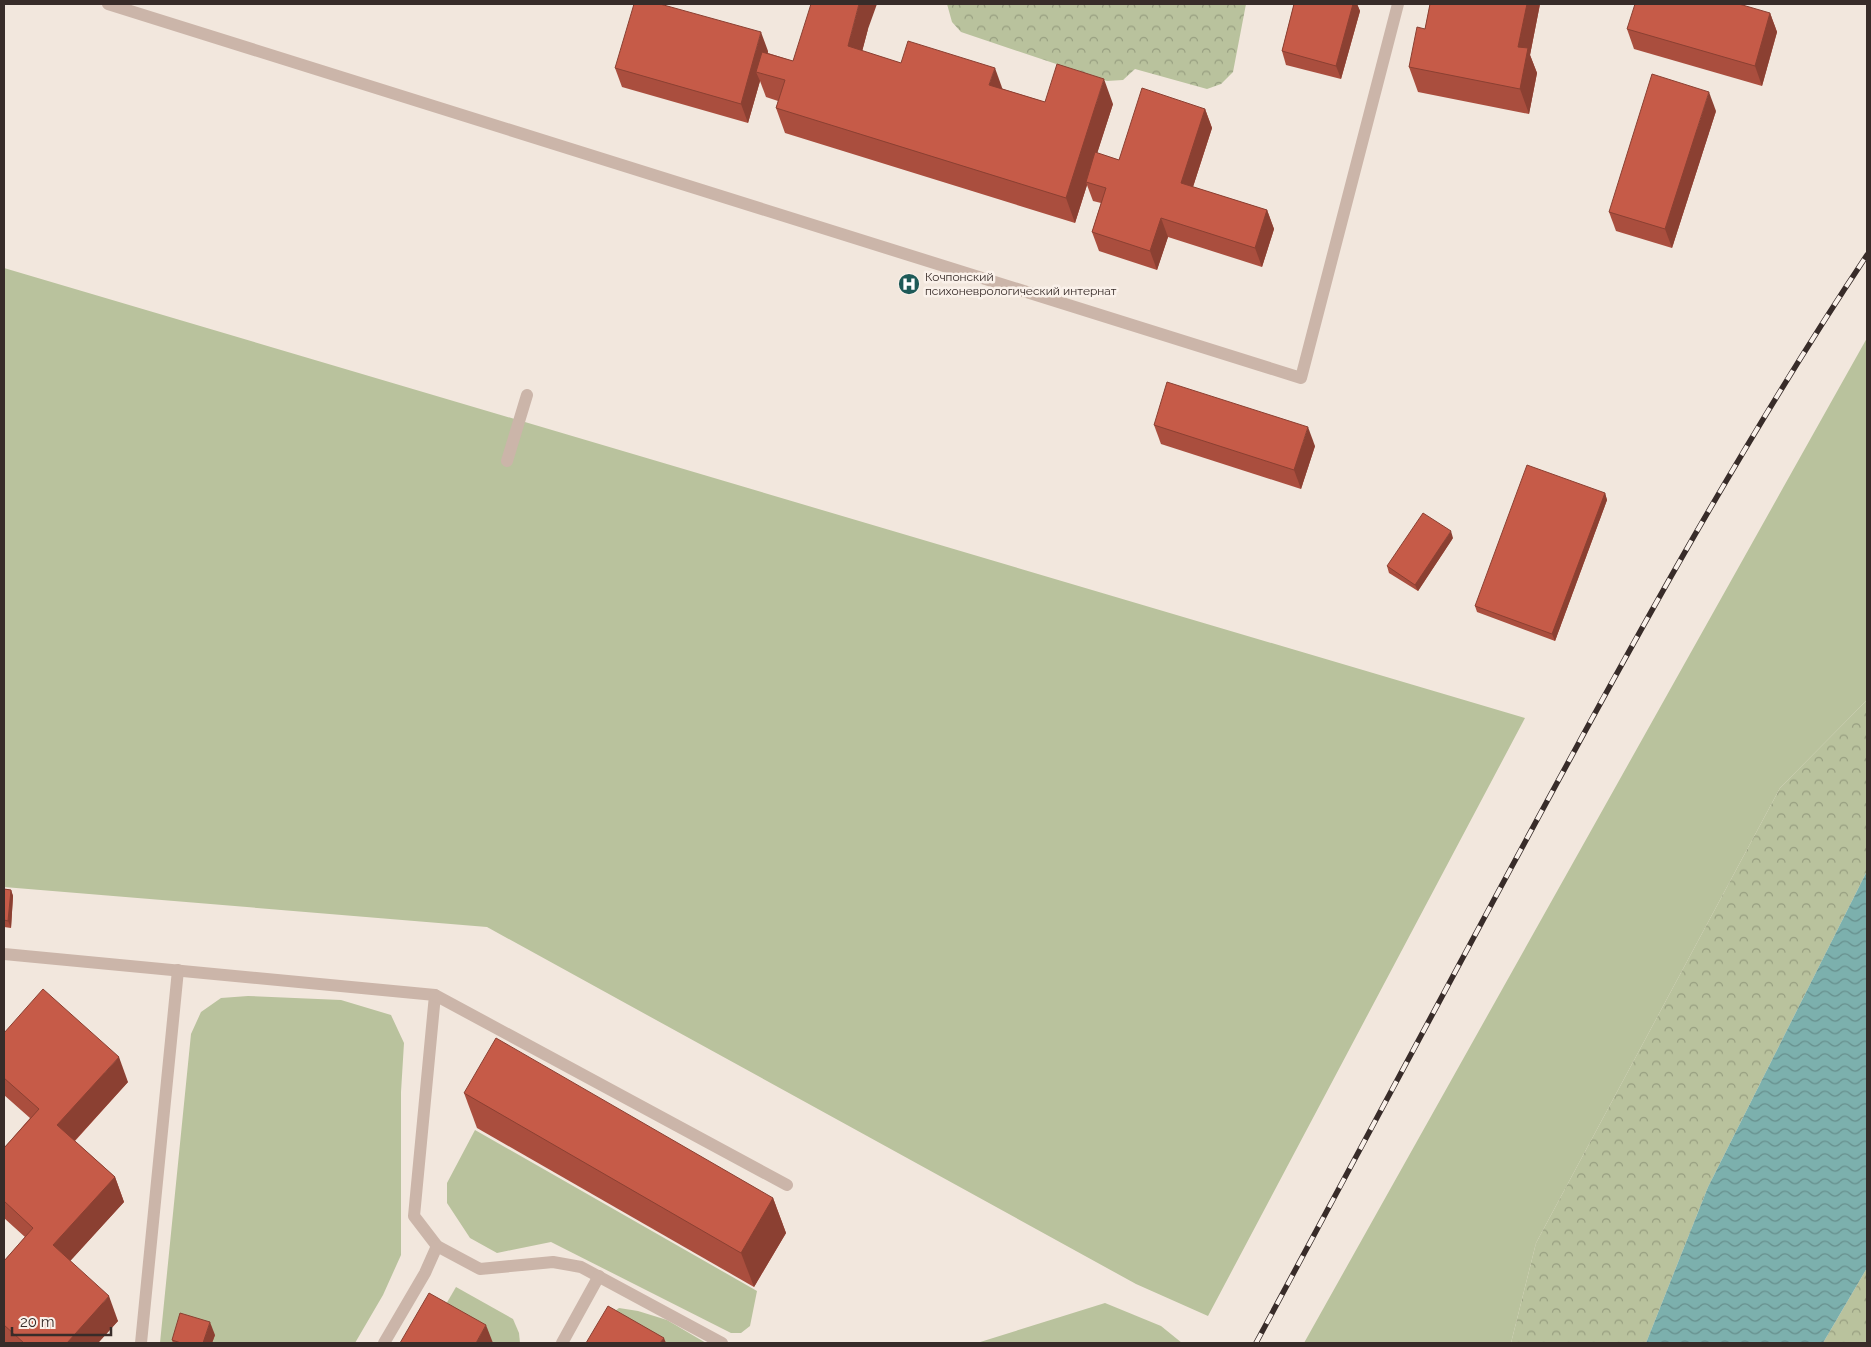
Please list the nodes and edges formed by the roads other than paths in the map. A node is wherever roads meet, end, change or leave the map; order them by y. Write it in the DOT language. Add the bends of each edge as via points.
graph roads {
  1 [pos="108,4"];
  2 [pos="1398,4"];
  3 [pos="527,395"];
  4 [pos="507,461"];
  5 [pos="4,954"];
  6 [pos="178,970"];
  7 [pos="435,995"];
  8 [pos="787,1185"];
  9 [pos="437,1246"];
  10 [pos="599,1276"];
  11 [pos="140,1343"];
  12 [pos="384,1343"];
  13 [pos="562,1343"];
  14 [pos="722,1343"];
  1 -- 2 [label="lane" via="1301,378"];
  3 -- 4 [label="lane"];
  5 -- 6 [label="lane"];
  6 -- 7 [label="lane"];
  6 -- 11 [label="lane"];
  7 -- 8 [label="lane"];
  7 -- 9 [label="lane" via="414,1216"];
  9 -- 10 [label="lane" via="480,1269 553,1262 582,1266"];
  9 -- 12 [label="lane" via="426,1273"];
  10 -- 13 [label="lane"];
  10 -- 14 [label="lane"];
}
